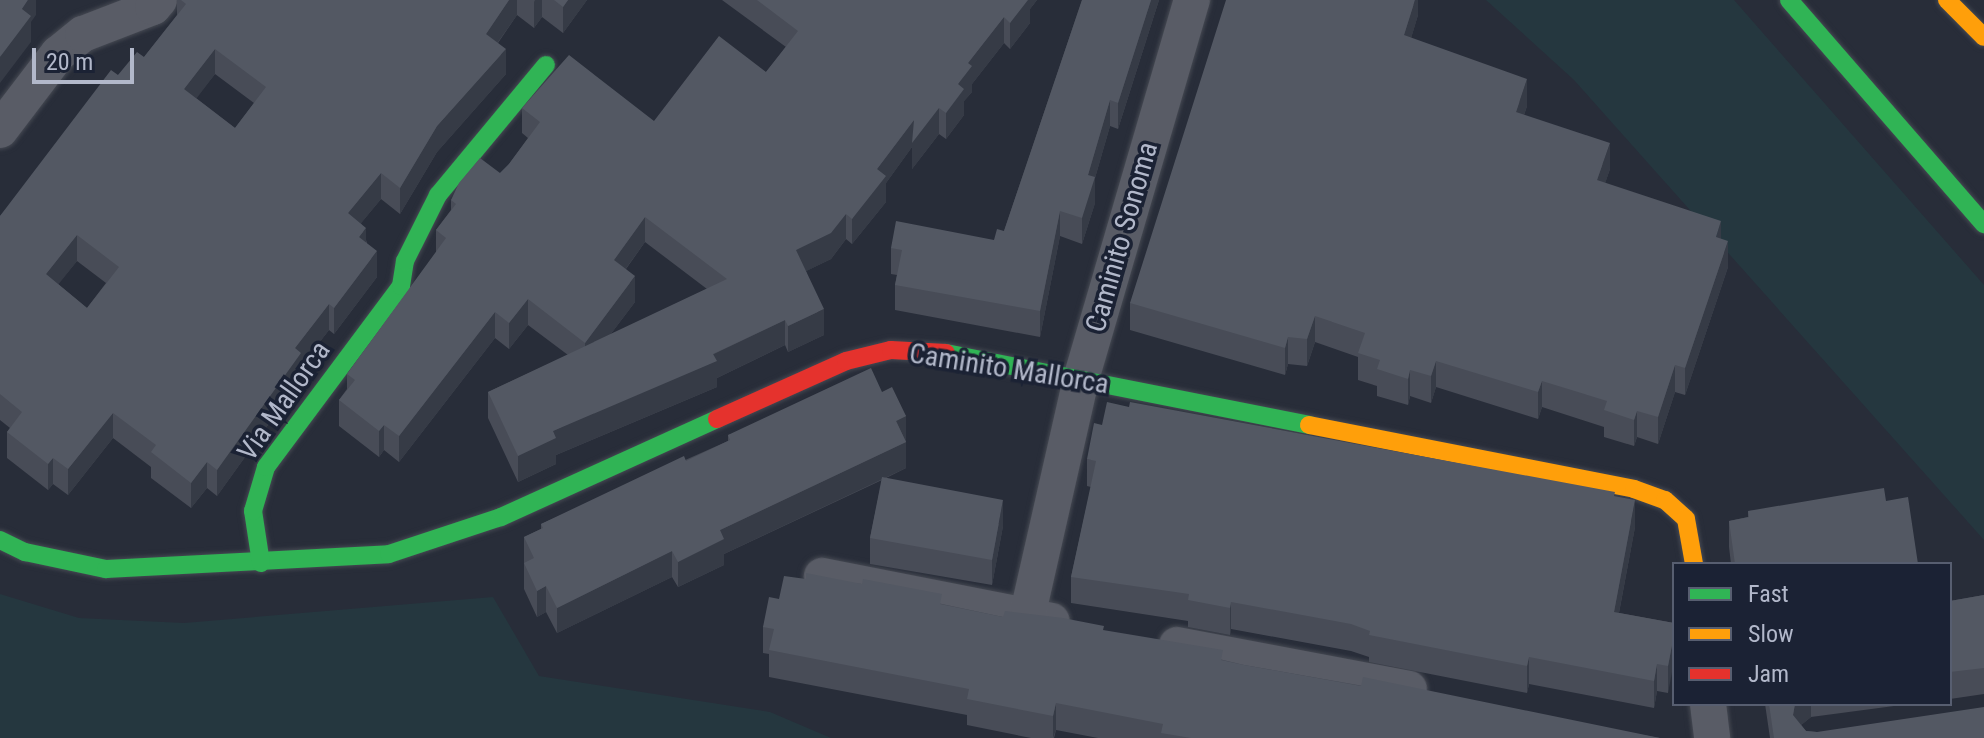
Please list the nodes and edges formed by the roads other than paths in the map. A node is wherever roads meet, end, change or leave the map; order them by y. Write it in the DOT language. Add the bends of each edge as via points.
graph roads {
  1 [pos="159,0"];
  2 [pos="1192,0"];
  3 [pos="1789,0"];
  4 [pos="1947,0"];
  5 [pos="1984,37"];
  6 [pos="546,65"];
  7 [pos="0,130"];
  8 [pos="1984,224"];
  9 [pos="1081,379"];
  10 [pos="0,540"];
  11 [pos="1694,562"];
  12 [pos="261,563"];
  13 [pos="822,576"];
  14 [pos="1027,617"];
  15 [pos="1089,628"];
  16 [pos="1150,640"];
  17 [pos="1444,696"];
  18 [pos="1708,706"];
  19 [pos="1712,738"];
  1 -- 7 [label="street" via="83,34 58,54"];
  2 -- 9 [label="street, Caminito Sonoma"];
  3 -- 8 [label="main road"];
  4 -- 5 [label="main road"];
  6 -- 12 [label="main road, Via Mallorca" via="438,195 405,261 401,286 266,467 253,511"];
  9 -- 11 [label="main road, Caminito Mallorca" via="1634,489 1665,500 1686,519"];
  9 -- 12 [label="main road, Caminito Mallorca" via="931,350 876,353 846,361 501,517 389,554"];
  9 -- 14 [label="street, Caminito Sonoma"];
  10 -- 12 [label="main road" via="25,552 106,569"];
  13 -- 14 [label="street"];
  14 -- 15 [label="street"];
  16 -- 17 [label="street"];
  18 -- 19 [label="street"];
}
